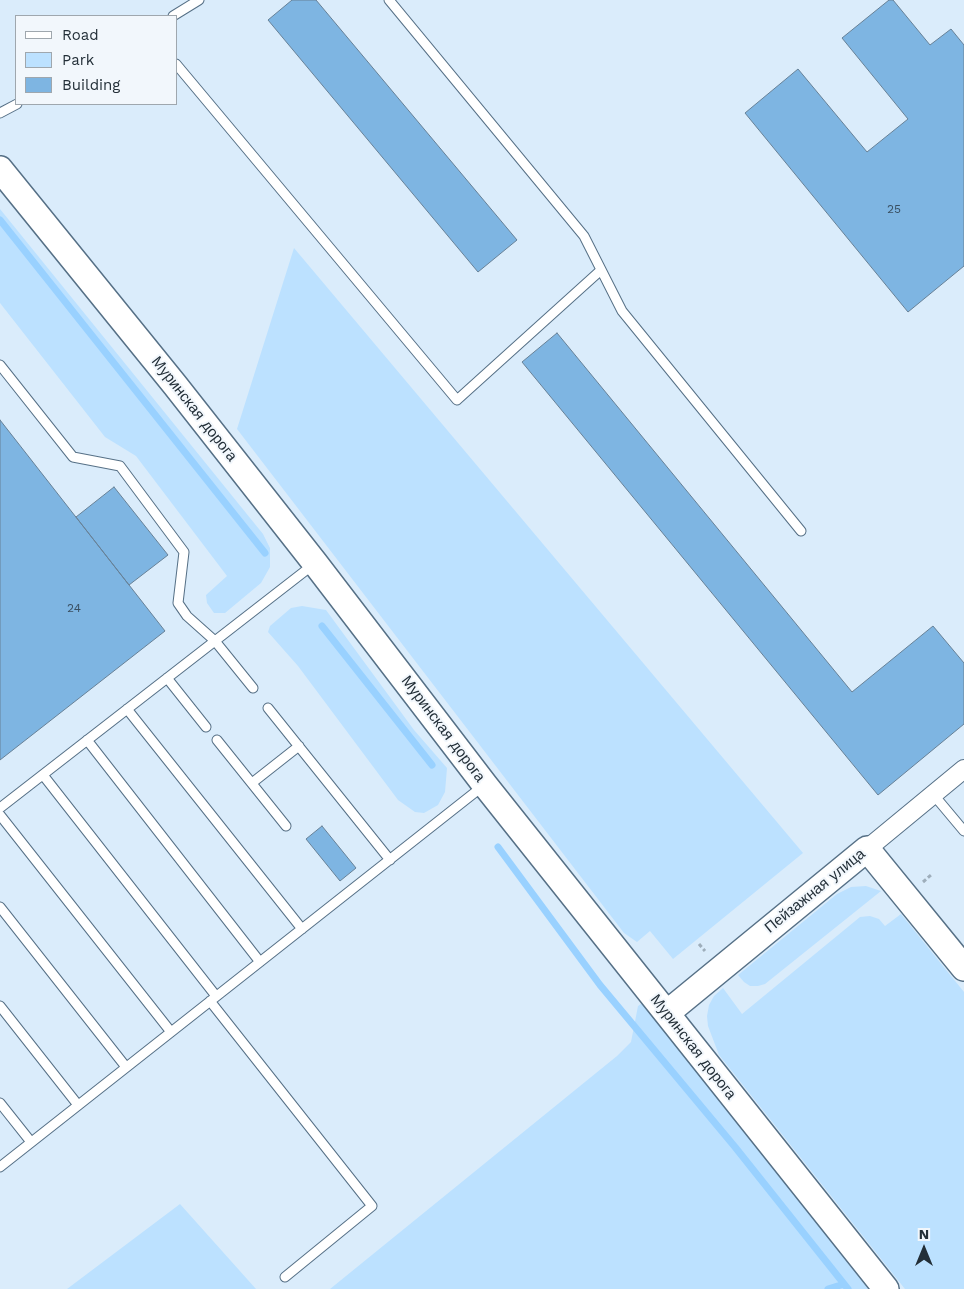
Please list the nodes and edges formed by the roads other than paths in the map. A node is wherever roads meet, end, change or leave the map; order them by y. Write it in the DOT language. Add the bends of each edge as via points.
graph roads {
  1 [pos="199,0"];
  2 [pos="389,0"];
  3 [pos="175,15"];
  4 [pos="178,66"];
  5 [pos="15,105"];
  6 [pos="0,113"];
  7 [pos="0,168"];
  8 [pos="601,270"];
  9 [pos="0,365"];
  10 [pos="801,532"];
  11 [pos="315,563"];
  12 [pos="214,641"];
  13 [pos="167,678"];
  14 [pos="252,688"];
  15 [pos="268,708"];
  16 [pos="127,709"];
  17 [pos="206,727"];
  18 [pos="87,740"];
  19 [pos="217,740"];
  20 [pos="299,746"];
  21 [pos="964,769"];
  22 [pos="43,775"];
  23 [pos="252,783"];
  24 [pos="485,784"];
  25 [pos="934,794"];
  26 [pos="0,808"];
  27 [pos="0,815"];
  28 [pos="286,826"];
  29 [pos="964,831"];
  30 [pos="867,849"];
  31 [pos="390,860"];
  32 [pos="0,907"];
  33 [pos="302,929"];
  34 [pos="260,962"];
  35 [pos="964,968"];
  36 [pos="213,999"];
  37 [pos="0,1006"];
  38 [pos="666,1013"];
  39 [pos="171,1032"];
  40 [pos="126,1067"];
  41 [pos="0,1103"];
  42 [pos="78,1105"];
  43 [pos="31,1142"];
  44 [pos="0,1167"];
  45 [pos="285,1277"];
  46 [pos="886,1289"];
  1 -- 3 [label="lane"];
  2 -- 8 [label="lane" via="584,236"];
  4 -- 8 [label="lane" via="457,400"];
  5 -- 6 [label="lane"];
  7 -- 11 [label="street, Муринская дорога"];
  8 -- 10 [label="lane" via="622,311"];
  9 -- 12 [label="lane" via="73,457 120,466 184,552 178,603"];
  11 -- 12 [label="lane"];
  11 -- 24 [label="street, Муринская дорога"];
  12 -- 13 [label="lane"];
  12 -- 14 [label="lane"];
  13 -- 16 [label="lane"];
  13 -- 17 [label="lane"];
  15 -- 20 [label="lane"];
  16 -- 18 [label="lane"];
  16 -- 33 [label="lane"];
  18 -- 22 [label="lane"];
  18 -- 34 [label="lane"];
  19 -- 23 [label="lane"];
  20 -- 23 [label="lane"];
  20 -- 31 [label="lane"];
  21 -- 25 [label="street, Пейзажная улица"];
  22 -- 26 [label="lane"];
  22 -- 36 [label="lane"];
  23 -- 28 [label="lane"];
  24 -- 31 [label="lane"];
  24 -- 38 [label="street, Муринская дорога"];
  25 -- 29 [label="lane"];
  25 -- 30 [label="street, Пейзажная улица"];
  27 -- 39 [label="lane"];
  30 -- 35 [label="street"];
  30 -- 38 [label="street, Пейзажная улица"];
  31 -- 33 [label="lane"];
  32 -- 40 [label="lane"];
  33 -- 34 [label="lane"];
  34 -- 36 [label="lane"];
  36 -- 39 [label="lane"];
  36 -- 45 [label="lane" via="372,1206"];
  37 -- 42 [label="lane"];
  38 -- 46 [label="street, Муринская дорога"];
  39 -- 40 [label="lane"];
  40 -- 42 [label="lane"];
  41 -- 43 [label="lane"];
  42 -- 43 [label="lane"];
  43 -- 44 [label="lane"];
}
